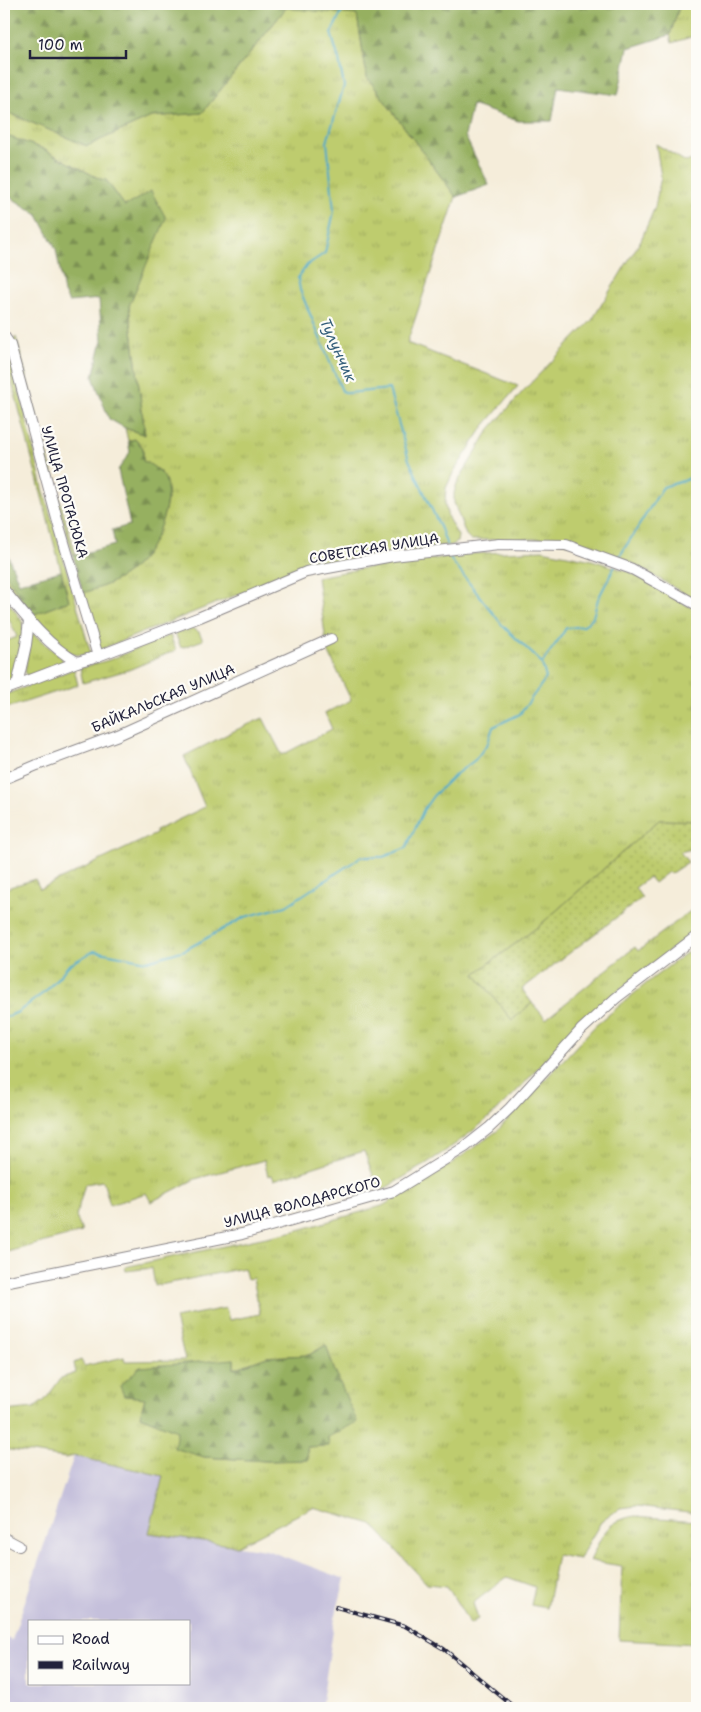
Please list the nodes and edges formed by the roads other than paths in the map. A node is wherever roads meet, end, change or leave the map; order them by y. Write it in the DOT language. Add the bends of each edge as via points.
graph roads {
  1 [pos="4,336"];
  2 [pos="4,590"];
  3 [pos="697,605"];
  4 [pos="29,621"];
  5 [pos="331,639"];
  6 [pos="98,656"];
  7 [pos="77,662"];
  8 [pos="17,685"];
  9 [pos="4,690"];
  10 [pos="4,779"];
  11 [pos="697,936"];
  12 [pos="4,1282"];
  13 [pos="4,1538"];
  14 [pos="19,1546"];
  1 -- 6 [label="street, УЛИЦА ПРОТАСЮКА" via="10,345"];
  2 -- 4 [label="street"];
  3 -- 6 [label="street, СОВЕТСКАЯ УЛИЦА" via="632,569 566,545 499,544 393,556 306,572"];
  4 -- 7 [label="street"];
  4 -- 8 [label="street"];
  5 -- 10 [label="street, БАЙКАЛЬСКАЯ УЛИЦА" via="118,735"];
  6 -- 7 [label="street, СОВЕТСКАЯ УЛИЦА"];
  7 -- 8 [label="street, СОВЕТСКАЯ УЛИЦА"];
  8 -- 9 [label="street, СОВЕТСКАЯ УЛИЦА"];
  11 -- 12 [label="street, УЛИЦА ВОЛОДАРСКОГО" via="616,998 581,1030 489,1128 465,1147 394,1191 242,1234"];
  13 -- 14 [label="street"];
}
